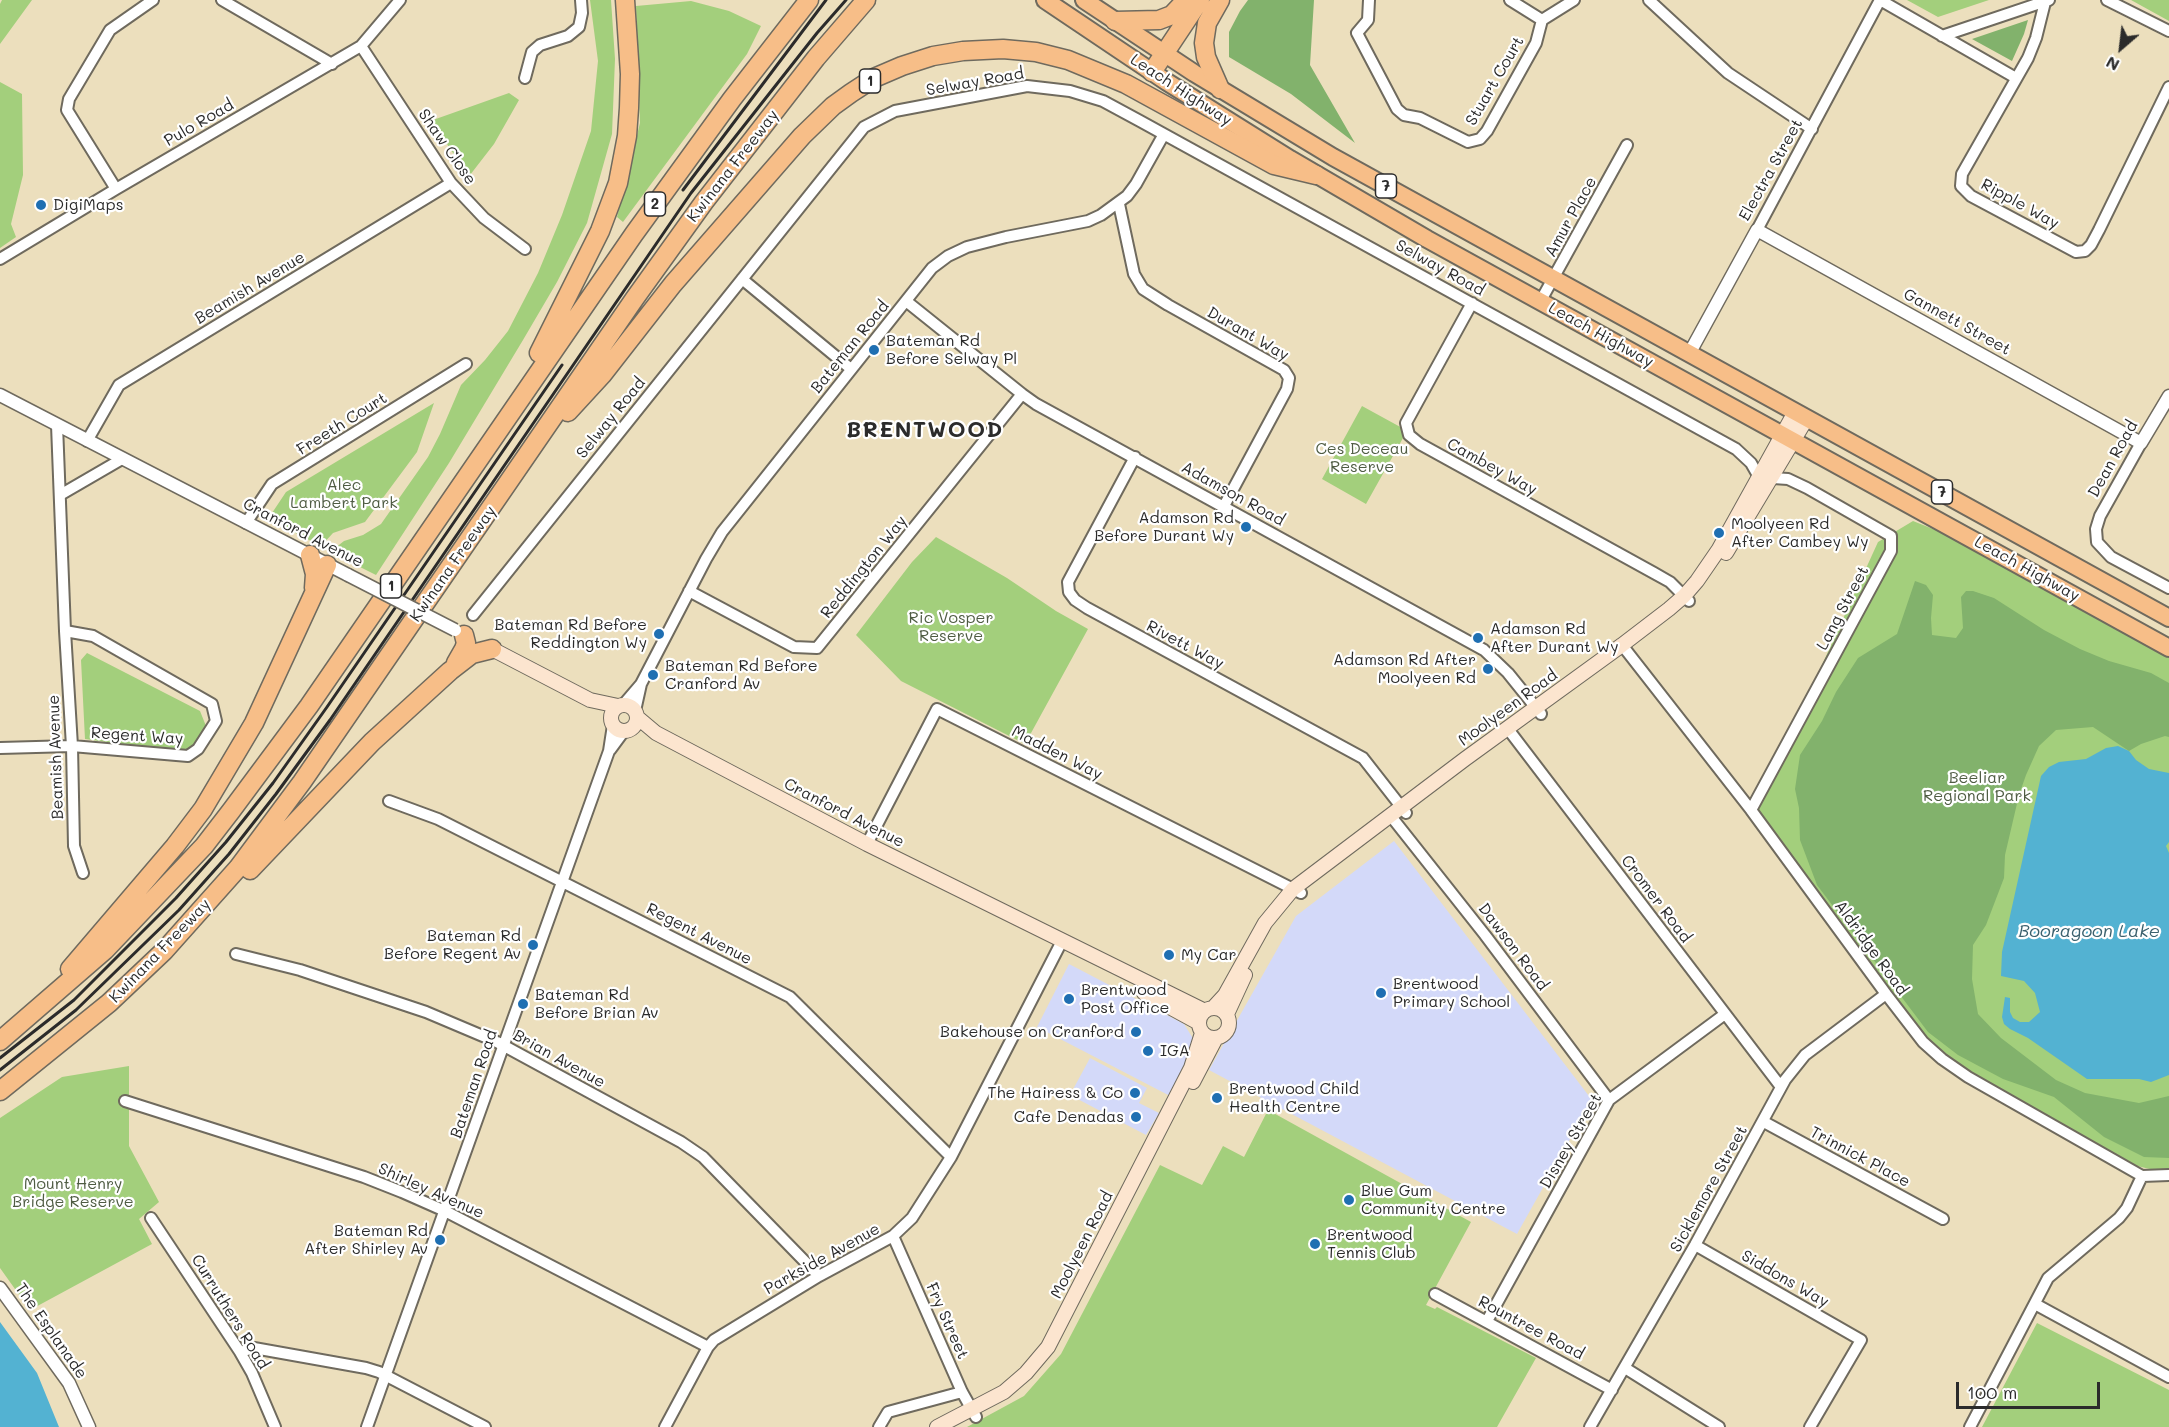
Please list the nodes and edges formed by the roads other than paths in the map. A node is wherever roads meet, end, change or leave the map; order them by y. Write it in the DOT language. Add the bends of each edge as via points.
graph roads {
  1 [pos="153,0"];
  2 [pos="222,0"];
  3 [pos="400,0"];
  4 [pos="580,0"];
  5 [pos="626,0"];
  6 [pos="809,0"];
  7 [pos="866,0"];
  8 [pos="1045,0"];
  9 [pos="1084,0"];
  10 [pos="1186,0"];
  11 [pos="1200,0"];
  12 [pos="1220,0"];
  13 [pos="1369,0"];
  14 [pos="1510,0"];
  15 [pos="1574,0"];
  16 [pos="1649,0"];
  17 [pos="1880,0"];
  18 [pos="2107,0"];
  19 [pos="2047,1"];
  20 [pos="1542,20"];
  21 [pos="1115,21"];
  22 [pos="2169,32"];
  23 [pos="1942,36"];
  24 [pos="362,46"];
  25 [pos="1164,53"];
  26 [pos="332,64"];
  27 [pos="1152,72"];
  28 [pos="525,78"];
  29 [pos="2016,78"];
  30 [pos="2169,87"];
  31 [pos="1220,89"];
  32 [pos="1812,129"];
  33 [pos="1164,134"];
  34 [pos="1627,145"];
  35 [pos="1316,175"];
  36 [pos="451,183"];
  37 [pos="116,189"];
  38 [pos="1119,204"];
  39 [pos="1757,230"];
  40 [pos="525,249"];
  41 [pos="0,259"];
  42 [pos="742,279"];
  43 [pos="1554,279"];
  44 [pos="906,301"];
  45 [pos="1540,302"];
  46 [pos="1472,303"];
  47 [pos="1689,354"];
  48 [pos="466,364"];
  49 [pos="851,369"];
  50 [pos="1022,394"];
  51 [pos="0,396"];
  52 [pos="2169,397"];
  53 [pos="509,414"];
  54 [pos="1801,415"];
  55 [pos="57,425"];
  56 [pos="1788,437"];
  57 [pos="87,441"];
  58 [pos="2141,443"];
  59 [pos="527,458"];
  60 [pos="1135,458"];
  61 [pos="122,459"];
  62 [pos="1766,477"];
  63 [pos="60,495"];
  64 [pos="1224,506"];
  65 [pos="246,523"];
  66 [pos="310,555"];
  67 [pos="327,565"];
  68 [pos="2077,566"];
  69 [pos="2169,588"];
  70 [pos="2065,590"];
  71 [pos="689,591"];
  72 [pos="312,599"];
  73 [pos="1686,599"];
  74 [pos="473,615"];
  75 [pos="2169,618"];
  76 [pos="64,631"];
  77 [pos="460,632"];
  78 [pos="1625,648"];
  79 [pos="2169,648"];
  80 [pos="492,649"];
  81 [pos="450,671"];
  82 [pos="1538,711"];
  83 [pos="624,718"];
  84 [pos="1510,732"];
  85 [pos="72,746"];
  86 [pos="0,748"];
  87 [pos="389,801"];
  88 [pos="1751,810"];
  89 [pos="1398,814"];
  90 [pos="867,844"];
  91 [pos="82,873"];
  92 [pos="562,881"];
  93 [pos="1297,891"];
  94 [pos="1060,945"];
  95 [pos="236,954"];
  96 [pos="1886,994"];
  97 [pos="34,1011"];
  98 [pos="1227,1014"];
  99 [pos="1725,1014"];
  100 [pos="1205,1019"];
  101 [pos="1216,1038"];
  102 [pos="0,1041"];
  103 [pos="503,1046"];
  104 [pos="1781,1087"];
  105 [pos="0,1092"];
  106 [pos="1609,1100"];
  107 [pos="125,1101"];
  108 [pos="1764,1122"];
  109 [pos="951,1157"];
  110 [pos="2169,1175"];
  111 [pos="2142,1176"];
  112 [pos="445,1211"];
  113 [pos="151,1218"];
  114 [pos="1943,1219"];
  115 [pos="893,1236"];
  116 [pos="1695,1245"];
  117 [pos="819,1276"];
  118 [pos="0,1288"];
  119 [pos="1435,1294"];
  120 [pos="2035,1304"];
  121 [pos="1487,1321"];
  122 [pos="708,1347"];
  123 [pos="240,1352"];
  124 [pos="1625,1368"];
  125 [pos="385,1376"];
  126 [pos="2169,1377"];
  127 [pos="1612,1389"];
  128 [pos="962,1392"];
  129 [pos="974,1413"];
  130 [pos="89,1427"];
  131 [pos="274,1427"];
  132 [pos="367,1427"];
  133 [pos="485,1427"];
  134 [pos="665,1427"];
  135 [pos="879,1427"];
  136 [pos="937,1427"];
  137 [pos="954,1427"];
  138 [pos="1590,1427"];
  139 [pos="1719,1427"];
  140 [pos="1810,1427"];
  141 [pos="1970,1427"];
  1 -- 37 [label="street" via="110,30 69,99 67,111"];
  2 -- 26 [label="street"];
  3 -- 24 [label="street, Pulo Road"];
  4 -- 28 [label="street" via="579,27 532,52"];
  5 -- 53 [label="highway, 1" via="629,108 618,183 600,231"];
  6 -- 53 [label="highway, 2" via="672,181"];
  7 -- 59 [label="highway, Kwinana Freeway / 2" via="704,202"];
  8 -- 27 [label="highway, Leach Highway / 7"];
  9 -- 21 [label="highway, Leach Highway / 7"];
  10 -- 21 [label="highway" via="1172,15 1159,20"];
  11 -- 25 [label="highway"];
  12 -- 31 [label="highway" via="1207,23 1204,43"];
  13 -- 20 [label="street, Stuart Court" via="1368,20 1358,33 1397,109 1468,142 1480,139 1487,131 1536,43"];
  14 -- 20 [label="street"];
  15 -- 20 [label="street"];
  16 -- 32 [label="street" via="1728,73"];
  17 -- 23 [label="street"];
  17 -- 32 [label="street, Electra Street"];
  18 -- 22 [label="street"];
  19 -- 23 [label="street"];
  19 -- 29 [label="street, Ripple Way" via="2036,38"];
  21 -- 25 [label="highway, Leach Highway / 7"];
  23 -- 29 [label="street"];
  24 -- 26 [label="street, Pulo Road"];
  24 -- 36 [label="street, Shaw Close"];
  25 -- 27 [label="highway"];
  25 -- 31 [label="highway, Leach Highway / 7"];
  26 -- 37 [label="street, Pulo Road"];
  27 -- 35 [label="highway, Leach Highway / 7"];
  29 -- 30 [label="street, Ripple Way" via="1962,174 1960,186 1971,196 2076,252 2091,245"];
  31 -- 43 [label="highway, Leach Highway / 7" via="1333,157"];
  32 -- 39 [label="street, Electra Street"];
  33 -- 38 [label="street, Bateman Road" via="1136,184"];
  33 -- 42 [label="street, Selway Road" via="1103,101 1070,91 1027,86 895,111 864,127"];
  33 -- 46 [label="street, Selway Road"];
  34 -- 43 [label="street, Amur Place"];
  35 -- 45 [label="highway, Leach Highway / 7"];
  35 -- 59 [label="highway, 1" via="1274,165 1126,84 1068,60 1003,49 933,56 902,66 851,93 801,136 673,284 602,375"];
  36 -- 40 [label="street, Shaw Close" via="484,218"];
  36 -- 57 [label="street, Beamish Avenue" via="119,385"];
  37 -- 41 [label="street, Pulo Road"];
  38 -- 44 [label="street, Bateman Road" via="1089,221 967,247 932,268"];
  38 -- 64 [label="street, Durant Way" via="1134,274 1143,289 1287,373 1287,389"];
  39 -- 47 [label="street, Electra Street"];
  39 -- 58 [label="street, Gannett Street"];
  42 -- 49 [label="street"];
  42 -- 74 [label="street, Selway Road"];
  43 -- 45 [label="street, Amur Place"];
  43 -- 47 [label="highway, Leach Highway / 7"];
  44 -- 49 [label="street, Bateman Road"];
  44 -- 50 [label="street, Adamson Road"];
  45 -- 56 [label="highway, Leach Highway / 7"];
  46 -- 62 [label="street, Selway Road" via="1736,449"];
  46 -- 73 [label="street, Cambey Way" via="1406,423 1409,435 1660,576"];
  47 -- 54 [label="highway, Leach Highway / 7"];
  48 -- 65 [label="street, Freeth Court" via="272,484"];
  49 -- 71 [label="street, Bateman Road" via="722,532"];
  50 -- 60 [label="street, Adamson Road"];
  50 -- 71 [label="street, Reddington Way" via="817,648 794,648"];
  51 -- 55 [label="street, Cranford Avenue"];
  52 -- 58 [label="street, Dean Road"];
  53 -- 97 [label="highway, 1" via="296,723 204,846 105,950"];
  54 -- 56 [label="main road, Moolyeen Road"];
  54 -- 68 [label="highway, Leach Highway / 7"];
  55 -- 57 [label="street, Cranford Avenue"];
  55 -- 63 [label="street, Beamish Avenue"];
  56 -- 62 [label="main road, Moolyeen Road"];
  56 -- 70 [label="highway, Leach Highway / 7"];
  57 -- 61 [label="street, Cranford Avenue"];
  58 -- 69 [label="street, Dean Road" via="2100,516 2097,542 2111,556"];
  59 -- 105 [label="highway, Kwinana Freeway / 1" via="238,868 164,951 109,1003"];
  60 -- 64 [label="street, Adamson Road"];
  60 -- 89 [label="street, Rivett Way" via="1068,582 1069,592 1087,608 1363,758"];
  61 -- 63 [label="street"];
  61 -- 65 [label="street, Cranford Avenue"];
  62 -- 73 [label="main road, Moolyeen Road"];
  62 -- 88 [label="street, Lang Street" via="1788,479 1891,536 1891,551"];
  63 -- 76 [label="street, Beamish Avenue"];
  64 -- 82 [label="street, Adamson Road" via="1484,650"];
  65 -- 66 [label="street, Cranford Avenue"];
  66 -- 67 [label="street, Cranford Avenue"];
  66 -- 72 [label="highway" via="315,574"];
  67 -- 72 [label="highway"];
  67 -- 77 [label="street, Cranford Avenue, bridge"];
  68 -- 70 [label="highway"];
  68 -- 75 [label="highway, Leach Highway / 7"];
  70 -- 79 [label="highway, Leach Highway / 7"];
  71 -- 83 [label="street, Bateman Road"];
  72 -- 97 [label="highway" via="254,723 203,809"];
  73 -- 78 [label="main road, Moolyeen Road"];
  76 -- 85 [label="street, Beamish Avenue"];
  76 -- 85 [label="street, Regent Way" via="93,636 212,704 216,721 198,749 188,756"];
  77 -- 80 [label="street, Cranford Avenue"];
  77 -- 81 [label="highway" via="466,643"];
  78 -- 82 [label="main road, Moolyeen Road"];
  78 -- 88 [label="street, Aldridge Road"];
  80 -- 81 [label="highway" via="472,654"];
  80 -- 83 [label="main road, Cranford Avenue"];
  81 -- 105 [label="highway" via="372,742 141,985 84,1034"];
  82 -- 84 [label="main road, Moolyeen Road"];
  83 -- 90 [label="main road, Cranford Avenue"];
  83 -- 92 [label="street, Bateman Road"];
  84 -- 89 [label="main road, Moolyeen Road"];
  84 -- 99 [label="street, Cromer Road"];
  85 -- 86 [label="street, Regent Way"];
  85 -- 91 [label="street, Beamish Avenue" via="74,846"];
  87 -- 92 [label="street, Regent Avenue" via="438,819"];
  88 -- 96 [label="street, Aldridge Road"];
  89 -- 93 [label="main road, Moolyeen Road"];
  89 -- 106 [label="street, Dawson Road"];
  90 -- 93 [label="street, Madden Way" via="936,709"];
  90 -- 94 [label="main road, Cranford Avenue"];
  92 -- 103 [label="street, Bateman Road"];
  92 -- 109 [label="street, Regent Avenue" via="790,997"];
  93 -- 98 [label="main road, Moolyeen Road" via="1247,971"];
  93 -- 100 [label="main road, Moolyeen Road" via="1265,923 1225,995"];
  94 -- 100 [label="main road, Cranford Avenue"];
  94 -- 109 [label="street, Parkside Avenue"];
  95 -- 103 [label="street, Brian Avenue" via="300,970 426,1012"];
  96 -- 104 [label="street, Sicklemore Street" via="1805,1055"];
  96 -- 111 [label="street, Aldridge Road" via="1923,1042 1948,1064"];
  97 -- 102 [label="highway, 1"];
  98 -- 100 [label="main road" via="1218,1008"];
  98 -- 101 [label="main road, Moolyeen Road" via="1230,1024 1226,1034"];
  99 -- 104 [label="street, Cromer Road"];
  99 -- 106 [label="street, Disney Street"];
  100 -- 101 [label="main road" via="1206,1036"];
  100 -- 129 [label="main road, Moolyeen Road" via="1191,1068 1048,1347 1015,1383"];
  101 -- 129 [label="main road, Moolyeen Road" via="1054,1350 1015,1393"];
  103 -- 112 [label="street, Bateman Road"];
  103 -- 117 [label="street, Brian Avenue" via="703,1157"];
  104 -- 108 [label="street, Sicklemore Street"];
  106 -- 121 [label="street, Disney Street"];
  107 -- 112 [label="street, Shirley Avenue" via="364,1178"];
  108 -- 114 [label="street, Trinnick Place"];
  108 -- 116 [label="street, Sicklemore Street"];
  109 -- 115 [label="street, Parkside Avenue" via="912,1218"];
  110 -- 111 [label="street"];
  111 -- 120 [label="street" via="2120,1218 2048,1278"];
  112 -- 122 [label="street, Shirley Avenue"];
  112 -- 125 [label="street, Bateman Road"];
  113 -- 123 [label="street, Curruthers Road"];
  115 -- 117 [label="street, Parkside Avenue"];
  115 -- 128 [label="street, Fry Street"];
  116 -- 124 [label="street, Sicklemore Street"];
  116 -- 140 [label="street, Siddons Way" via="1864,1337"];
  117 -- 122 [label="street, Parkside Avenue" via="724,1332"];
  118 -- 130 [label="street, The Esplanade" via="69,1383"];
  119 -- 121 [label="street, Rountree Road"];
  120 -- 126 [label="street"];
  120 -- 141 [label="street"];
  121 -- 127 [label="street, Rountree Road"];
  122 -- 134 [label="street, Parkside Avenue"];
  123 -- 125 [label="street" via="254,1348 321,1359"];
  123 -- 131 [label="street, Curruthers Road"];
  124 -- 127 [label="street, Sicklemore Street"];
  124 -- 139 [label="street"];
  125 -- 132 [label="street, Bateman Road"];
  125 -- 133 [label="street"];
  127 -- 138 [label="street, Sicklemore Street"];
  128 -- 129 [label="street, Fry Street"];
  128 -- 135 [label="street" via="888,1412"];
  129 -- 136 [label="main road, Moolyeen Road"];
  129 -- 137 [label="main road, Moolyeen Road"];
}
